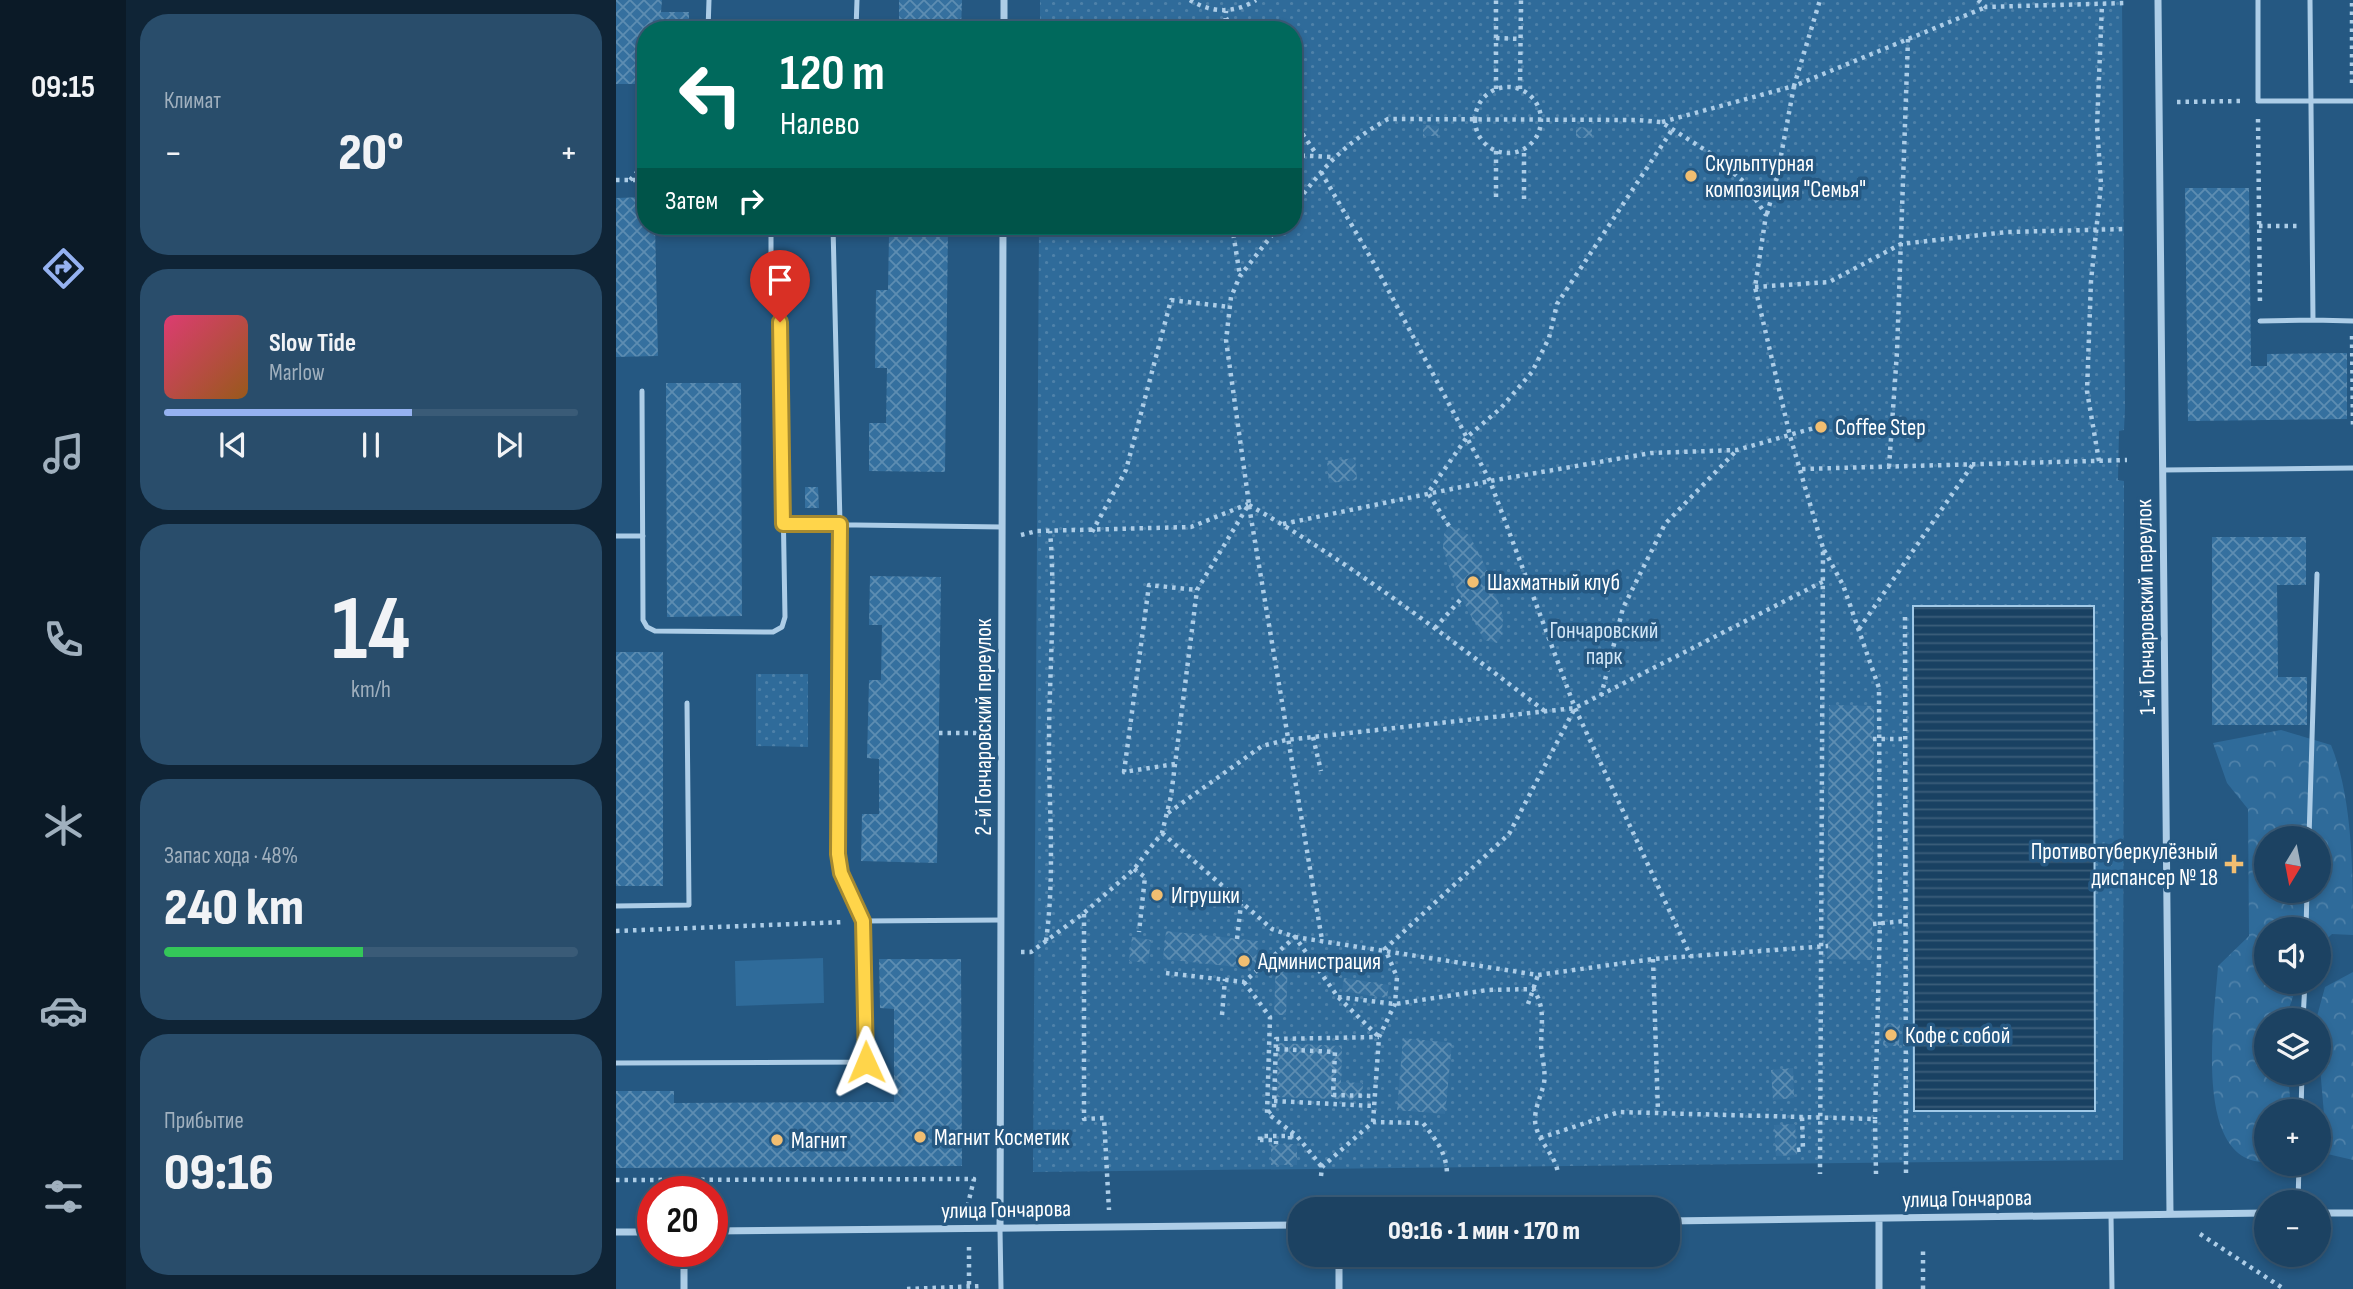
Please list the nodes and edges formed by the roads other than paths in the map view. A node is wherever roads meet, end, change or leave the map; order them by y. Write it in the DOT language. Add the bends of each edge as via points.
graph roads {
  1 [pos="709,0"];
  2 [pos="857,0"];
  3 [pos="1004,0"];
  4 [pos="2158,0"];
  5 [pos="2258,0"];
  6 [pos="2311,0"];
  7 [pos="708,21"];
  8 [pos="856,21"];
  9 [pos="1004,21"];
  10 [pos="2311,101"];
  11 [pos="2353,101"];
  12 [pos="771,235"];
  13 [pos="833,235"];
  14 [pos="1003,235"];
  15 [pos="771,256"];
  16 [pos="2313,320"];
  17 [pos="2260,321"];
  18 [pos="2352,321"];
  19 [pos="780,322"];
  20 [pos="642,391"];
  21 [pos="2353,467"];
  22 [pos="2163,470"];
  23 [pos="783,524"];
  24 [pos="840,524"];
  25 [pos="1002,527"];
  26 [pos="616,536"];
  27 [pos="643,536"];
  28 [pos="2317,574"];
  29 [pos="687,703"];
  30 [pos="2309,826"];
  31 [pos="616,906"];
  32 [pos="1001,920"];
  33 [pos="863,921"];
  34 [pos="616,1063"];
  35 [pos="2254,1213"];
  36 [pos="2331,1213"];
  37 [pos="2353,1213"];
  38 [pos="2170,1214"];
  39 [pos="2111,1215"];
  40 [pos="1879,1219"];
  41 [pos="1680,1222"];
  42 [pos="1288,1225"];
  43 [pos="1000,1229"];
  44 [pos="728,1231"];
  45 [pos="637,1232"];
  46 [pos="616,1233"];
  47 [pos="684,1267"];
  48 [pos="1339,1267"];
  49 [pos="1001,1287"];
  50 [pos="684,1289"];
  51 [pos="1339,1289"];
  52 [pos="1879,1289"];
  53 [pos="2112,1289"];
  1 -- 7 [label="lane"];
  2 -- 8 [label="lane"];
  3 -- 9 [label="street"];
  4 -- 22 [label="street, 1-й Гончаровский переулок"];
  5 -- 10 [label="lane" via="2258,101"];
  6 -- 10 [label="lane"];
  10 -- 11 [label="lane"];
  10 -- 16 [label="lane"];
  12 -- 15 [label="lane"];
  13 -- 24 [label="lane"];
  14 -- 25 [label="street, 2-й Гончаровский переулок"];
  16 -- 17 [label="lane"];
  16 -- 18 [label="lane"];
  19 -- 23 [label="lane"];
  20 -- 27 [label="lane"];
  21 -- 22 [label="lane"];
  22 -- 38 [label="street, 1-й Гончаровский переулок"];
  23 -- 24 [label="lane"];
  23 -- 27 [label="lane" via="785,617 782,627 773,632 655,631 647,627 643,620"];
  24 -- 25 [label="lane"];
  24 -- 33 [label="lane" via="838,854 841,873"];
  25 -- 32 [label="street, 2-й Гончаровский переулок"];
  26 -- 27 [label="lane"];
  28 -- 30 [label="lane"];
  29 -- 31 [label="lane" via="689,905"];
  32 -- 33 [label="lane"];
  32 -- 43 [label="street, 2-й Гончаровский переулок"];
  33 -- 34 [label="lane" via="866,1062"];
  35 -- 38 [label="street, улица Гончарова"];
  36 -- 37 [label="street"];
  38 -- 39 [label="street, улица Гончарова"];
  39 -- 40 [label="street, улица Гончарова"];
  39 -- 53 [label="lane"];
  40 -- 41 [label="street, улица Гончарова"];
  40 -- 52 [label="street"];
  42 -- 43 [label="street, улица Гончарова"];
  43 -- 44 [label="street, улица Гончарова"];
  43 -- 49 [label="lane"];
  45 -- 46 [label="street"];
  47 -- 50 [label="street"];
  48 -- 51 [label="street"];
}
